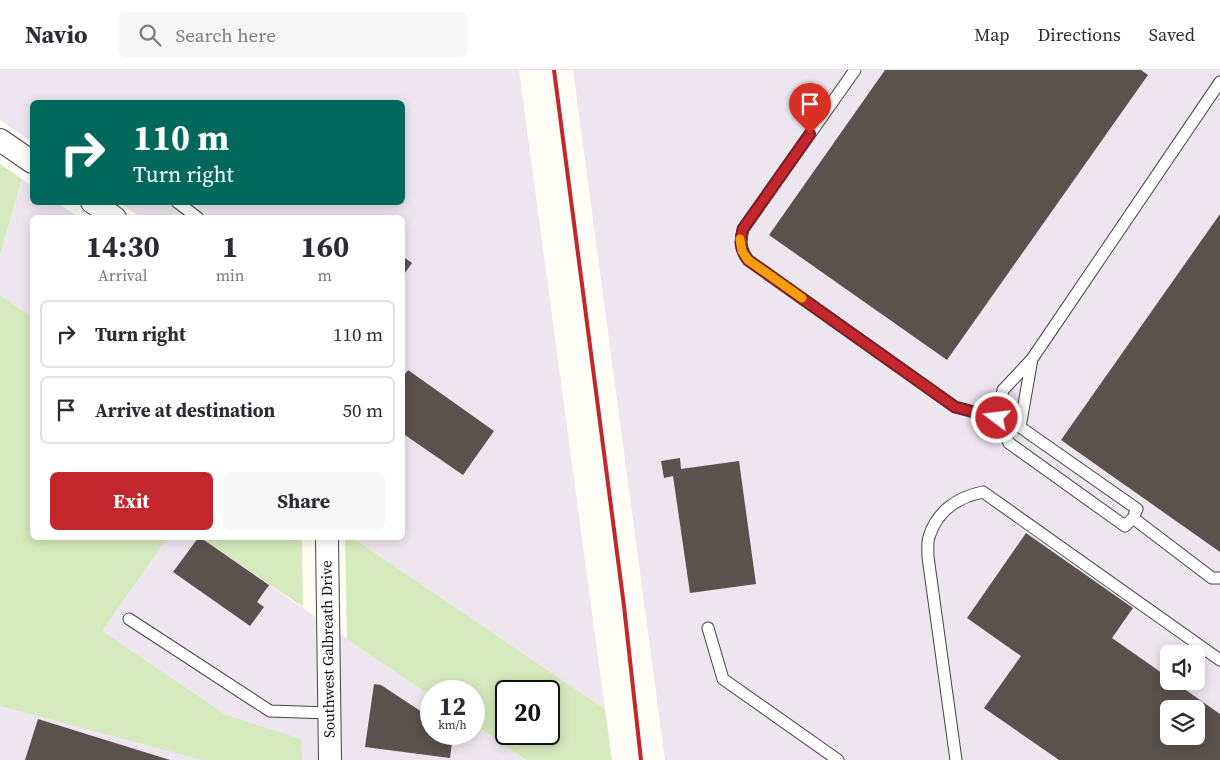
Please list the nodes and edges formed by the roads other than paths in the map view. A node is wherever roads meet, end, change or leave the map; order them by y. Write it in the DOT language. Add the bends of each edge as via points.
graph roads {
  1 [pos="855,70"];
  2 [pos="1220,82"];
  3 [pos="0,140"];
  4 [pos="30,161"];
  5 [pos="96,205"];
  6 [pos="181,205"];
  7 [pos="110,215"];
  8 [pos="194,215"];
  9 [pos="1032,359"];
  10 [pos="997,418"];
  11 [pos="1133,518"];
  12 [pos="327,540"];
  13 [pos="1220,578"];
  14 [pos="129,619"];
  15 [pos="708,628"];
  16 [pos="1220,660"];
  17 [pos="329,713"];
  18 [pos="330,760"];
  19 [pos="838,760"];
  20 [pos="956,760"];
  1 -- 10 [label="lane" via="743,229 742,251 748,260 955,407"];
  2 -- 9 [label="lane"];
  3 -- 4 [label="street"];
  5 -- 7 [label="street"];
  6 -- 8 [label="lane"];
  9 -- 10 [label="lane" via="1003,390"];
  9 -- 11 [label="lane" via="1020,427 1137,508"];
  10 -- 11 [label="lane" via="1009,443 1125,526"];
  11 -- 13 [label="lane" via="1212,578"];
  12 -- 17 [label="street, Southwest Galbreath Drive"];
  14 -- 17 [label="lane" via="270,711"];
  15 -- 19 [label="lane" via="723,679"];
  16 -- 20 [label="lane" via="983,492 971,494 953,503 939,516 929,538 928,557"];
  17 -- 18 [label="street, Southwest Galbreath Drive"];
}
